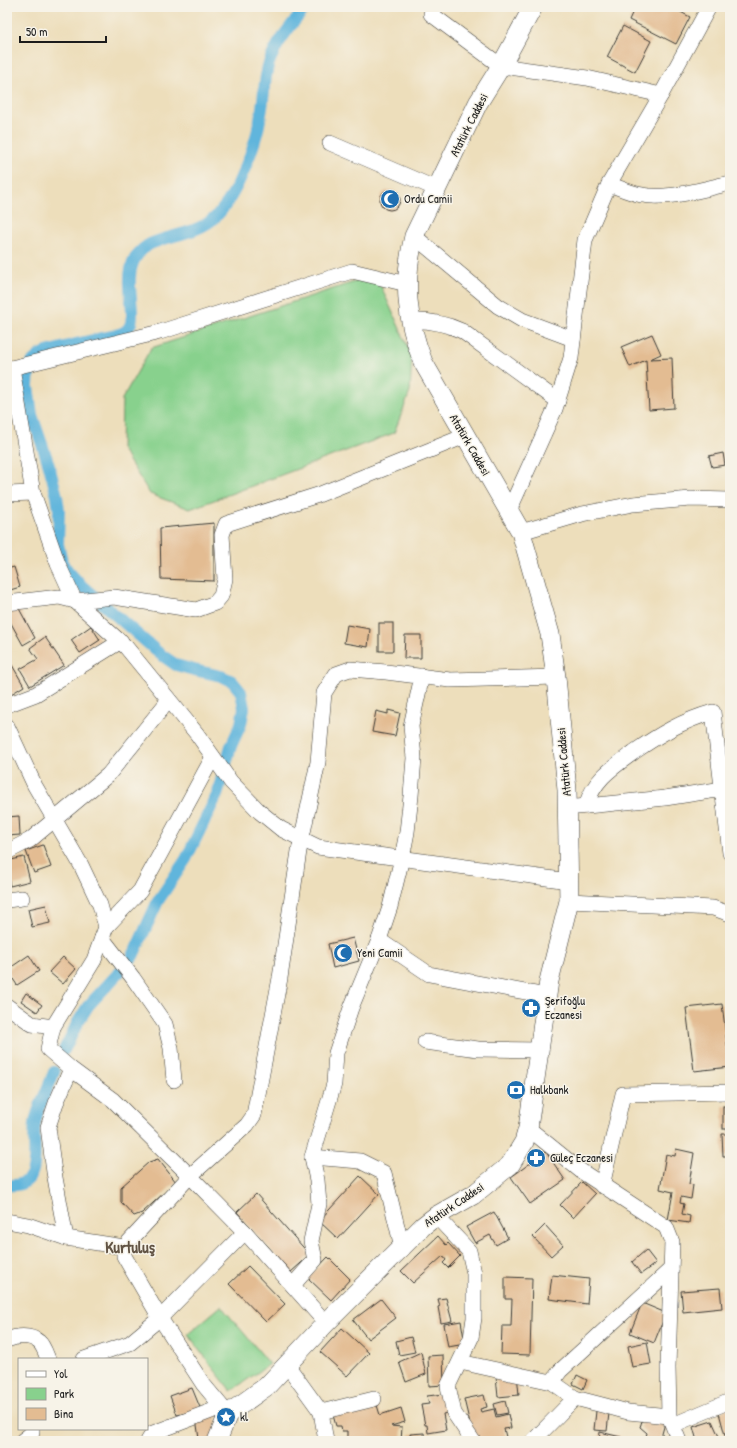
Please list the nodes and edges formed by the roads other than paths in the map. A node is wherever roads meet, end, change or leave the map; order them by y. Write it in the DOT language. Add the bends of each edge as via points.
graph roads {
  1 [pos="435,7"];
  2 [pos="533,7"];
  3 [pos="709,7"];
  4 [pos="501,66"];
  5 [pos="661,95"];
  6 [pos="330,143"];
  7 [pos="730,183"];
  8 [pos="609,184"];
  9 [pos="437,189"];
  10 [pos="414,236"];
  11 [pos="407,284"];
  12 [pos="410,321"];
  13 [pos="573,339"];
  14 [pos="9,368"];
  15 [pos="558,401"];
  16 [pos="465,436"];
  17 [pos="33,493"];
  18 [pos="7,494"];
  19 [pos="730,500"];
  20 [pos="509,511"];
  21 [pos="521,532"];
  22 [pos="75,601"];
  23 [pos="7,603"];
  24 [pos="121,641"];
  25 [pos="422,676"];
  26 [pos="556,677"];
  27 [pos="169,700"];
  28 [pos="7,705"];
  29 [pos="7,726"];
  30 [pos="216,761"];
  31 [pos="723,789"];
  32 [pos="577,807"];
  33 [pos="55,820"];
  34 [pos="302,840"];
  35 [pos="7,852"];
  36 [pos="730,852"];
  37 [pos="402,858"];
  38 [pos="569,881"];
  39 [pos="22,898"];
  40 [pos="7,900"];
  41 [pos="569,901"];
  42 [pos="730,914"];
  43 [pos="104,932"];
  44 [pos="379,940"];
  45 [pos="547,996"];
  46 [pos="7,1006"];
  47 [pos="53,1027"];
  48 [pos="425,1042"];
  49 [pos="539,1050"];
  50 [pos="71,1069"];
  51 [pos="174,1080"];
  52 [pos="730,1092"];
  53 [pos="528,1128"];
  54 [pos="312,1157"];
  55 [pos="190,1176"];
  56 [pos="602,1186"];
  57 [pos="436,1216"];
  58 [pos="7,1221"];
  59 [pos="245,1232"];
  60 [pos="66,1238"];
  61 [pos="124,1247"];
  62 [pos="402,1247"];
  63 [pos="671,1269"];
  64 [pos="293,1285"];
  65 [pos="160,1318"];
  66 [pos="326,1323"];
  67 [pos="7,1340"];
  68 [pos="48,1358"];
  69 [pos="87,1358"];
  70 [pos="460,1362"];
  71 [pos="287,1365"];
  72 [pos="552,1382"];
  73 [pos="575,1398"];
  74 [pos="374,1399"];
  75 [pos="730,1401"];
  76 [pos="225,1411"];
  77 [pos="321,1412"];
  78 [pos="671,1421"];
  79 [pos="470,1440"];
  80 [pos="148,1441"];
  81 [pos="217,1441"];
  82 [pos="326,1441"];
  83 [pos="533,1441"];
  84 [pos="679,1441"];
  1 -- 4 [label="street" via="431,14"];
  2 -- 4 [label="main road, Atatürk Caddesi"];
  3 -- 5 [label="street"];
  4 -- 5 [label="street" via="587,78"];
  4 -- 9 [label="main road, Atatürk Caddesi" via="478,103"];
  5 -- 8 [label="street"];
  6 -- 9 [label="street"];
  7 -- 8 [label="street" via="653,196 643,196"];
  8 -- 13 [label="street" via="585,240"];
  9 -- 10 [label="main road, Atatürk Caddesi"];
  10 -- 11 [label="main road, Atatürk Caddesi"];
  10 -- 13 [label="street" via="498,306 522,320"];
  11 -- 12 [label="main road, Atatürk Caddesi"];
  11 -- 14 [label="street" via="352,271 160,332"];
  12 -- 15 [label="street" via="433,321 462,331"];
  12 -- 16 [label="main road, Atatürk Caddesi" via="423,362"];
  13 -- 15 [label="street" via="571,358"];
  14 -- 17 [label="street"];
  15 -- 20 [label="street"];
  16 -- 20 [label="main road, Atatürk Caddesi"];
  16 -- 22 [label="street" via="318,495 226,524 222,535 225,579 221,596 216,603 196,610 114,597"];
  17 -- 18 [label="street"];
  17 -- 22 [label="street" via="58,564"];
  19 -- 21 [label="street" via="691,498 633,504 582,514"];
  20 -- 21 [label="main road, Atatürk Caddesi"];
  21 -- 26 [label="main road, Atatürk Caddesi" via="550,634"];
  22 -- 23 [label="street" via="59,597"];
  22 -- 24 [label="street"];
  24 -- 27 [label="street"];
  24 -- 28 [label="street" via="36,694"];
  25 -- 26 [label="street" via="450,680"];
  25 -- 34 [label="street" via="350,669 336,674 324,693 318,762"];
  25 -- 37 [label="street" via="411,726 414,758 412,796"];
  26 -- 32 [label="main road, Atatürk Caddesi" via="567,790"];
  27 -- 30 [label="street"];
  27 -- 33 [label="street" via="108,775"];
  29 -- 33 [label="street"];
  30 -- 34 [label="street" via="231,782 260,812 280,829"];
  30 -- 43 [label="street" via="140,891"];
  31 -- 32 [label="street"];
  31 -- 32 [label="street" via="713,712 664,731 606,772"];
  31 -- 36 [label="street"];
  32 -- 38 [label="main road, Atatürk Caddesi"];
  33 -- 35 [label="street" via="30,840"];
  33 -- 43 [label="street" via="100,905"];
  34 -- 37 [label="street" via="318,847"];
  34 -- 55 [label="street" via="254,1116"];
  37 -- 38 [label="street"];
  37 -- 44 [label="street"];
  38 -- 41 [label="main road, Atatürk Caddesi"];
  39 -- 40 [label="street"];
  41 -- 42 [label="street" via="713,908"];
  41 -- 45 [label="main road, Atatürk Caddesi"];
  43 -- 47 [label="street" via="94,960"];
  43 -- 51 [label="street" via="117,958 164,1024 171,1048"];
  44 -- 45 [label="street" via="429,974"];
  44 -- 54 [label="street" via="336,1053 334,1084"];
  45 -- 49 [label="main road, Atatürk Caddesi"];
  46 -- 47 [label="street" via="32,1024"];
  47 -- 50 [label="street" via="48,1049"];
  48 -- 49 [label="street" via="478,1049"];
  49 -- 53 [label="main road, Atatürk Caddesi"];
  50 -- 55 [label="street" via="114,1100"];
  50 -- 60 [label="street" via="48,1127"];
  52 -- 56 [label="street" via="624,1094"];
  53 -- 56 [label="street"];
  53 -- 57 [label="main road, Atatürk Caddesi" via="524,1142 510,1165 473,1195"];
  54 -- 62 [label="street" via="360,1161 384,1174"];
  54 -- 64 [label="street" via="319,1204 311,1241 315,1260"];
  55 -- 59 [label="street"];
  55 -- 61 [label="street"];
  56 -- 63 [label="street" via="666,1227 672,1242"];
  57 -- 62 [label="main road, Atatürk Caddesi"];
  57 -- 70 [label="street" via="469,1251 474,1272 474,1318 471,1338"];
  58 -- 60 [label="street"];
  59 -- 64 [label="street"];
  59 -- 65 [label="street"];
  60 -- 61 [label="street"];
  61 -- 65 [label="street" via="124,1256"];
  62 -- 66 [label="main road, Atatürk Caddesi"];
  63 -- 72 [label="street" via="560,1371"];
  63 -- 78 [label="street" via="668,1367"];
  64 -- 66 [label="street"];
  65 -- 69 [label="street" via="130,1342"];
  65 -- 76 [label="street" via="203,1384"];
  66 -- 71 [label="main road, Atatürk Caddesi"];
  67 -- 68 [label="street" via="19,1336 35,1339 40,1342"];
  70 -- 72 [label="street"];
  70 -- 79 [label="street" via="448,1386 454,1413"];
  71 -- 76 [label="main road, Atatürk Caddesi" via="267,1386"];
  71 -- 77 [label="street"];
  72 -- 73 [label="street"];
  73 -- 78 [label="street"];
  73 -- 83 [label="street"];
  74 -- 77 [label="street"];
  75 -- 78 [label="street"];
  76 -- 80 [label="street" via="153,1433"];
  76 -- 81 [label="main road"];
  77 -- 82 [label="street"];
  78 -- 84 [label="street"];
}
